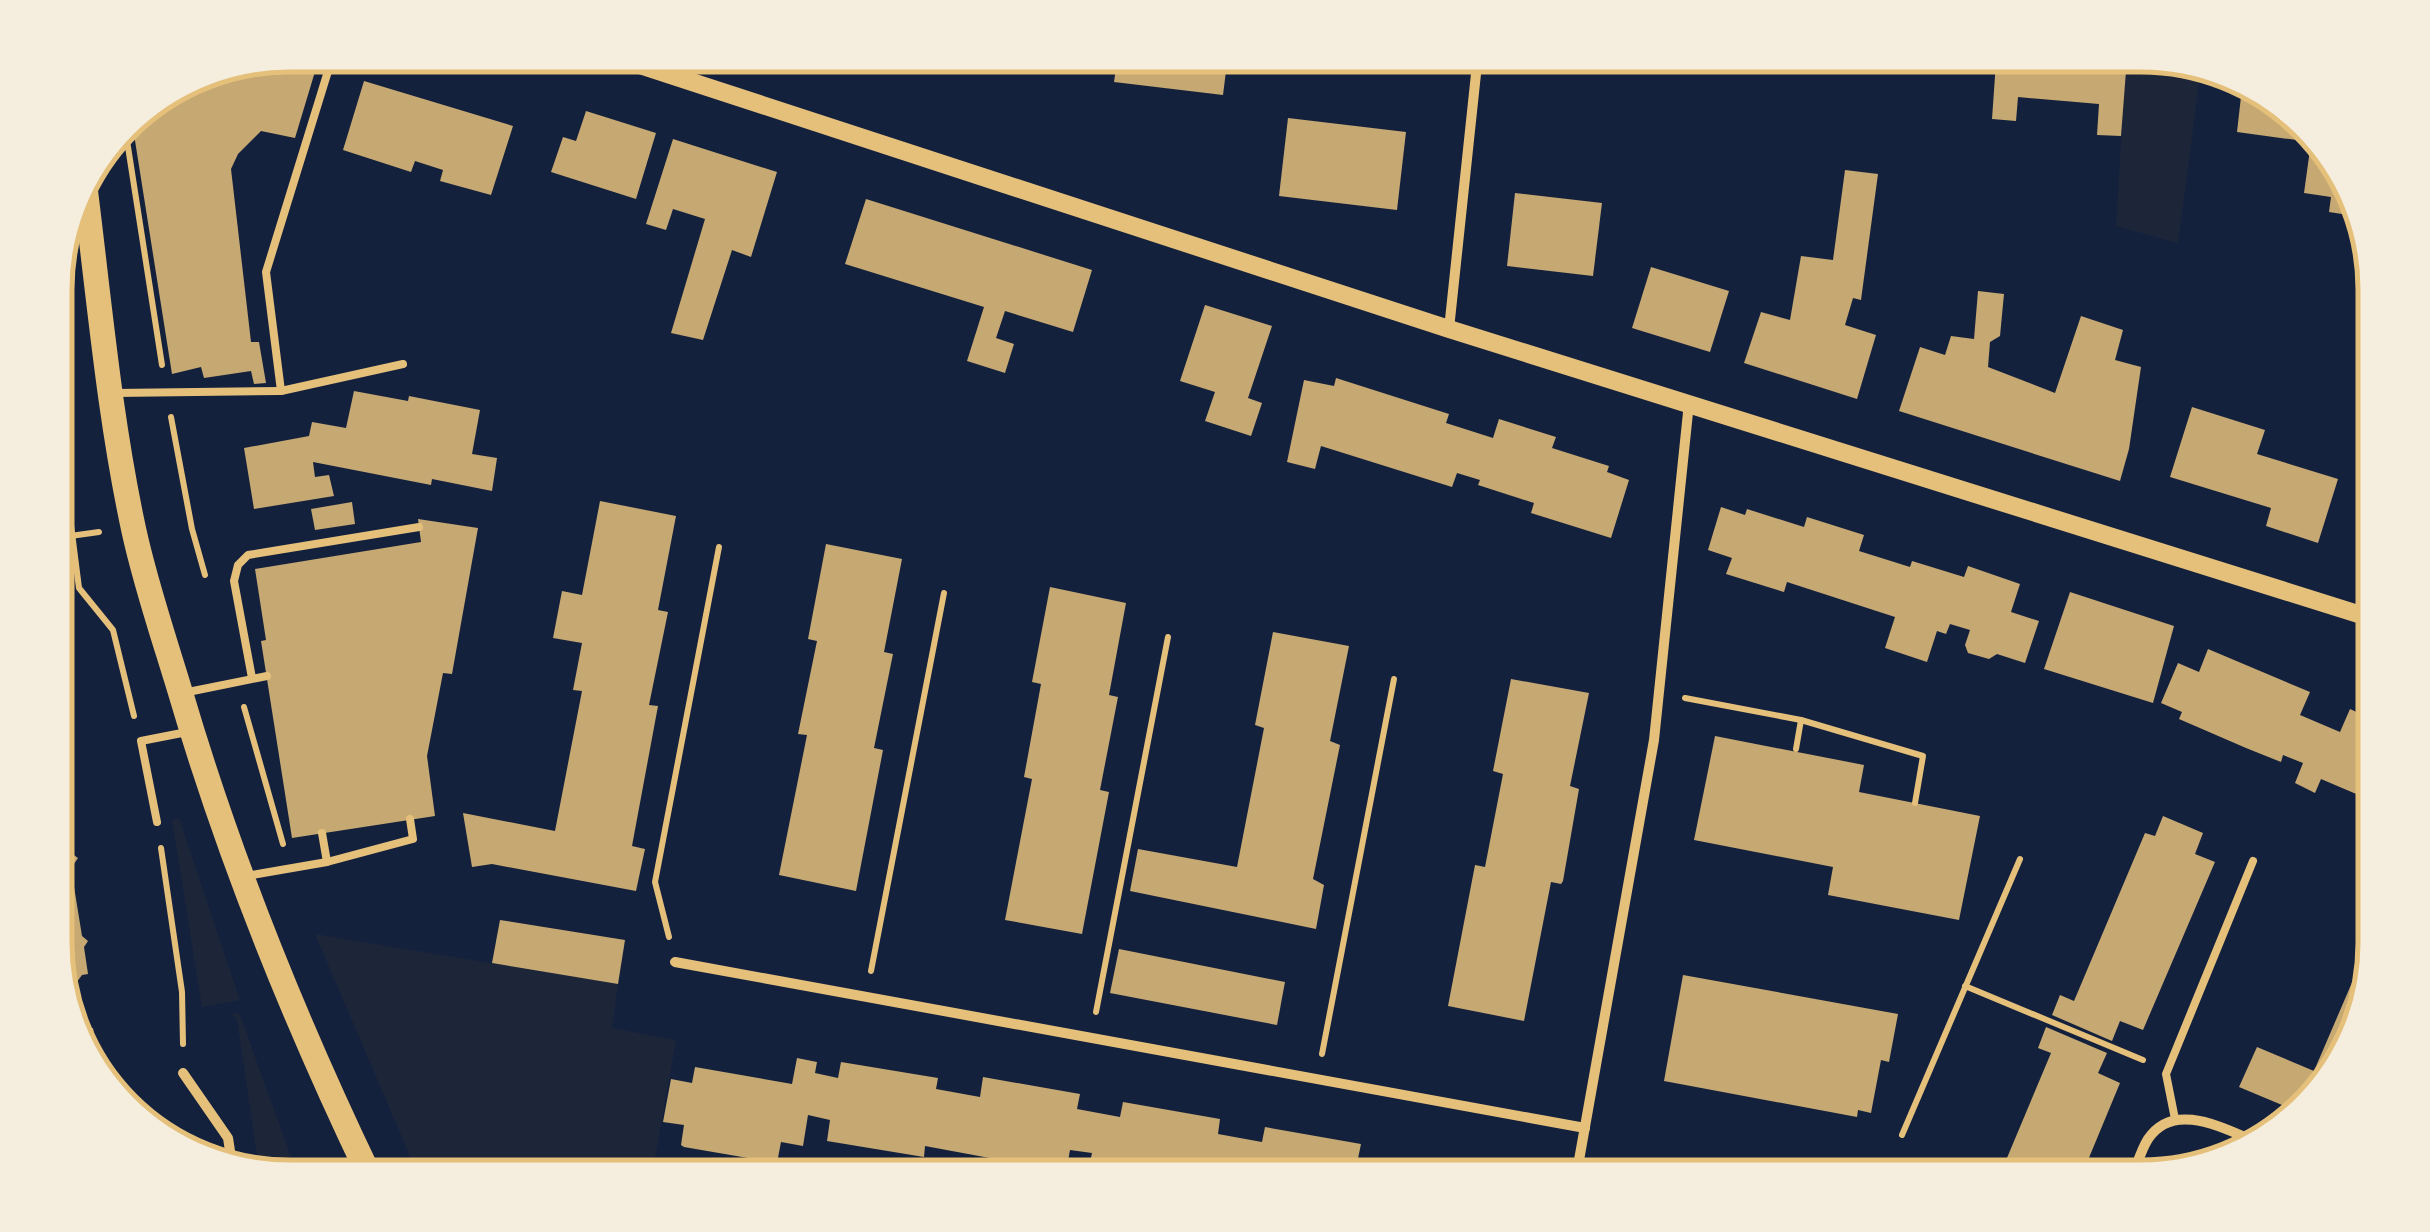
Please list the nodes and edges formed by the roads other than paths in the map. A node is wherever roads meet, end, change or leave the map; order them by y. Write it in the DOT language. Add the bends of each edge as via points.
graph roads {
  1 [pos="328,72"];
  2 [pos="661,72"];
  3 [pos="1476,72"];
  4 [pos="88,211"];
  5 [pos="1450,329"];
  6 [pos="404,364"];
  7 [pos="281,392"];
  8 [pos="110,393"];
  9 [pos="1689,402"];
  10 [pos="419,527"];
  11 [pos="2358,614"];
  12 [pos="266,676"];
  13 [pos="252,678"];
  14 [pos="181,694"];
  15 [pos="191,732"];
  16 [pos="410,820"];
  17 [pos="157,822"];
  18 [pos="322,833"];
  19 [pos="2253,861"];
  20 [pos="327,862"];
  21 [pos="241,877"];
  22 [pos="675,962"];
  23 [pos="183,1073"];
  24 [pos="2174,1119"];
  25 [pos="1585,1128"];
  26 [pos="2240,1135"];
  27 [pos="230,1151"];
  28 [pos="1579,1159"];
  29 [pos="2139,1159"];
  30 [pos="363,1160"];
  1 -- 7 [label="lane" via="266,272"];
  2 -- 5 [label="street"];
  3 -- 5 [label="street"];
  4 -- 8 [label="main road"];
  5 -- 9 [label="street"];
  6 -- 7 [label="lane"];
  7 -- 8 [label="lane"];
  8 -- 14 [label="main road" via="138,548"];
  9 -- 11 [label="street"];
  9 -- 25 [label="street" via="1654,740"];
  10 -- 13 [label="lane" via="248,554 234,581"];
  12 -- 13 [label="lane"];
  13 -- 14 [label="lane"];
  14 -- 15 [label="main road"];
  15 -- 17 [label="lane" via="141,742"];
  15 -- 21 [label="main road"];
  16 -- 20 [label="lane" via="413,839"];
  18 -- 20 [label="lane"];
  19 -- 24 [label="lane" via="2167,1070"];
  20 -- 21 [label="lane"];
  21 -- 30 [label="main road"];
  22 -- 25 [label="street"];
  23 -- 27 [label="street"];
  24 -- 26 [label="street" via="2204,1120"];
  24 -- 29 [label="street" via="2148,1137"];
  25 -- 28 [label="street"];
}
